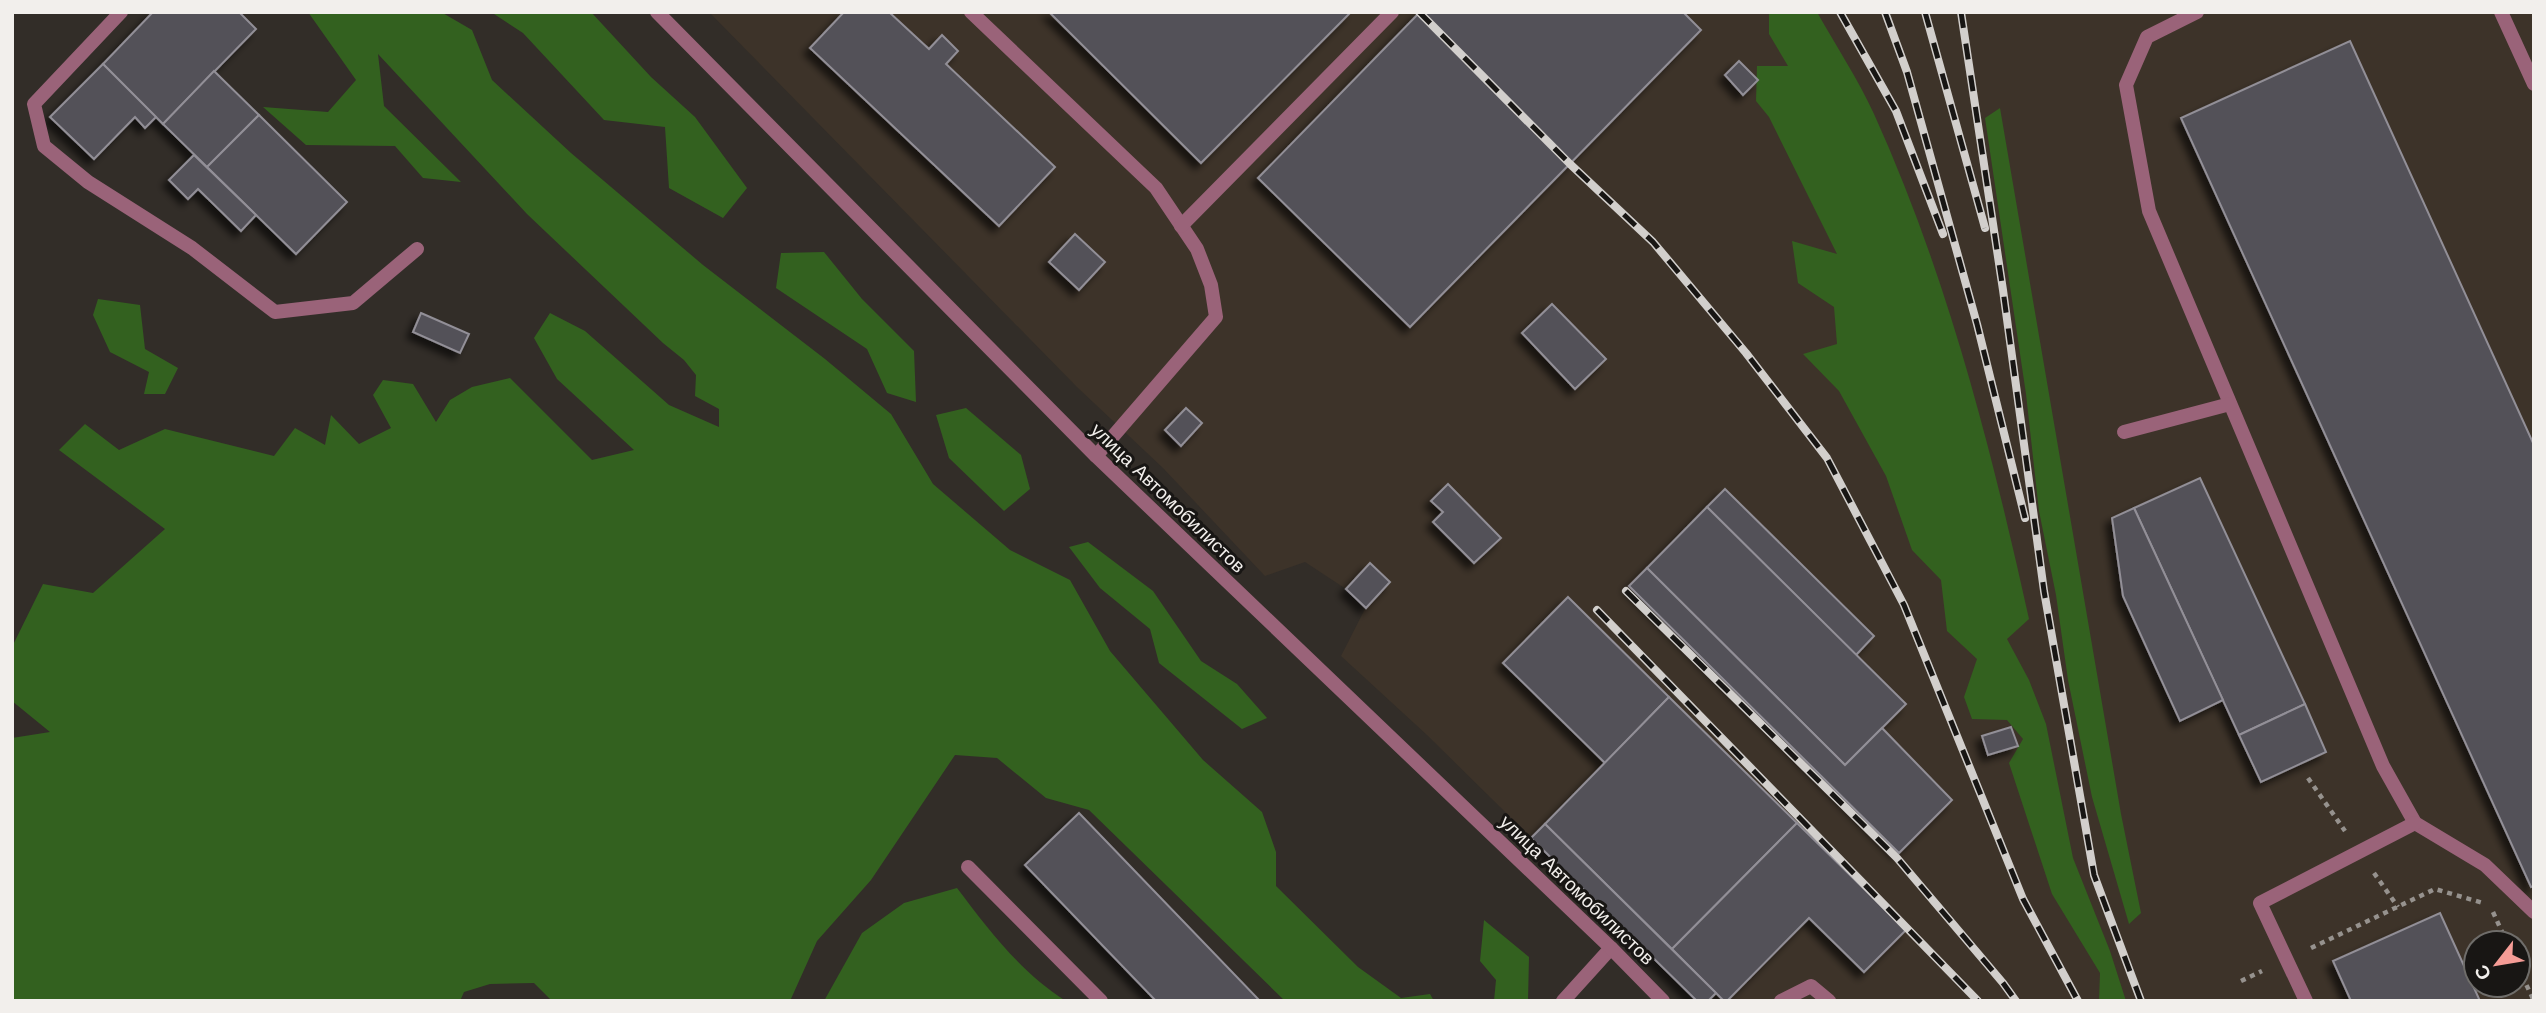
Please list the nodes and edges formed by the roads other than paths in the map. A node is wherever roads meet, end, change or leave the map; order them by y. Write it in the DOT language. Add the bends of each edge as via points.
graph roads {
  1 [pos="121,12"];
  2 [pos="657,12"];
  3 [pos="971,12"];
  4 [pos="1392,12"];
  5 [pos="2197,12"];
  6 [pos="2501,12"];
  7 [pos="2534,84"];
  8 [pos="1181,226"];
  9 [pos="418,249"];
  10 [pos="2230,404"];
  11 [pos="2124,432"];
  12 [pos="1096,456"];
  13 [pos="2415,823"];
  14 [pos="968,867"];
  15 [pos="2534,912"];
  16 [pos="1611,948"];
  17 [pos="1657,998"];
  18 [pos="1101,1001"];
  19 [pos="1563,1001"];
  20 [pos="1781,1001"];
  21 [pos="1829,1001"];
  22 [pos="2306,1001"];
  1 -- 9 [label="street" via="34,104 44,146 88,182 192,248 275,312 353,303"];
  2 -- 12 [label="street, улица Автомобилистов"];
  3 -- 8 [label="street" via="1156,188"];
  4 -- 8 [label="street"];
  5 -- 10 [label="street" via="2147,37 2126,85 2149,211"];
  6 -- 7 [label="street"];
  8 -- 12 [label="street" via="1197,249 1216,317"];
  10 -- 11 [label="street"];
  10 -- 13 [label="street" via="2383,766"];
  12 -- 16 [label="street, улица Автомобилистов"];
  13 -- 15 [label="street" via="2485,865"];
  13 -- 22 [label="street" via="2260,903"];
  14 -- 18 [label="street"];
  16 -- 17 [label="street, улица Автомобилистов"];
  16 -- 19 [label="street"];
  20 -- 21 [label="street" via="1811,986"];
}
